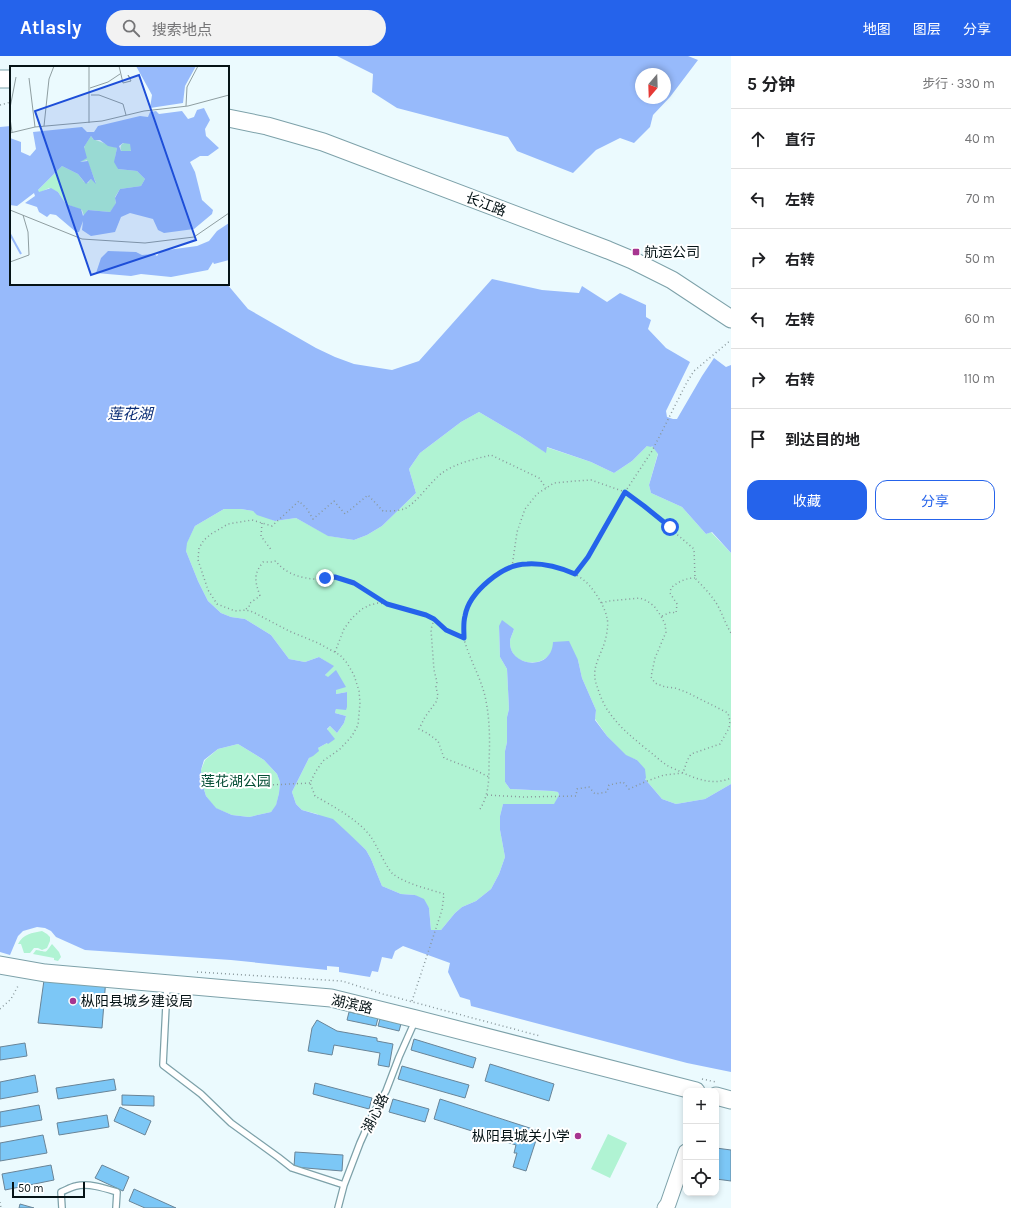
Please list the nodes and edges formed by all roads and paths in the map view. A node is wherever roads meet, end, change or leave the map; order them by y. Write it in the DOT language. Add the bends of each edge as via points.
graph roads {
  1 [pos="10,102"];
  2 [pos="0,105"];
  3 [pos="229,118"];
  4 [pos="731,319"];
  5 [pos="731,340"];
  6 [pos="546,488"];
  7 [pos="625,492"];
  8 [pos="262,522"];
  9 [pos="272,551"];
  10 [pos="512,567"];
  11 [pos="575,574"];
  12 [pos="695,578"];
  13 [pos="601,603"];
  14 [pos="387,604"];
  15 [pos="246,610"];
  16 [pos="662,616"];
  17 [pos="434,619"];
  18 [pos="731,634"];
  19 [pos="464,638"];
  20 [pos="335,652"];
  21 [pos="683,773"];
  22 [pos="489,777"];
  23 [pos="731,778"];
  24 [pos="310,783"];
  25 [pos="249,786"];
  26 [pos="487,795"];
  27 [pos="480,809"];
  28 [pos="0,965"];
  29 [pos="167,984"];
  30 [pos="18,986"];
  31 [pos="383,994"];
  32 [pos="412,1001"];
  33 [pos="0,1009"];
  34 [pos="416,1019"];
  35 [pos="546,1038"];
  36 [pos="699,1085"];
  37 [pos="712,1088"];
  38 [pos="719,1091"];
  39 [pos="731,1100"];
  40 [pos="683,1160"];
  41 [pos="344,1185"];
  42 [pos="0,1202"];
  43 [pos="1,1208"];
  44 [pos="62,1208"];
  45 [pos="116,1208"];
  46 [pos="338,1208"];
  47 [pos="665,1208"];
  1 -- 2 [label="path"];
  3 -- 4 [label="main road, 长江路" via="323,142 608,250 672,280"];
  5 -- 7 [label="path" via="694,371 652,451"];
  6 -- 7 [label="path" via="554,483 591,480"];
  6 -- 8 [label="path" via="539,478 491,455 444,472 405,508 383,512 368,496 345,514 334,501 313,519 299,501 272,526"];
  6 -- 10 [label="path" via="537,494 525,509"];
  7 -- 11 [label="path" via="588,557"];
  7 -- 12 [label="path" via="694,549"];
  8 -- 9 [label="path" via="261,536"];
  8 -- 15 [label="path" via="252,520 228,524 210,534 199,548 200,566 208,590 217,604 235,610"];
  10 -- 11 [label="path" via="532,564 563,568"];
  10 -- 19 [label="path" via="490,580 469,604 465,615"];
  11 -- 13 [label="path" via="587,583"];
  12 -- 16 [label="path" via="677,583 671,588 670,593 677,604 676,613"];
  12 -- 18 [label="path" via="718,606"];
  13 -- 16 [label="path" via="640,598 647,600"];
  13 -- 21 [label="path" via="608,619 607,632 594,671 596,685 608,711 626,733 665,764"];
  14 -- 15 [label="path" via="354,583 335,577 313,579 293,575 276,561 263,562 260,565 255,581 260,596 250,603"];
  14 -- 17 [label="path"];
  14 -- 20 [label="path" via="370,605 352,618 344,629"];
  15 -- 20 [label="path"];
  16 -- 21 [label="path" via="666,632 655,658 651,677 655,683 686,692 728,713 730,721 720,744 692,754"];
  17 -- 19 [label="path" via="446,630"];
  17 -- 22 [label="path" via="431,630 438,696 419,729 438,741 444,758"];
  19 -- 22 [label="path" via="488,712"];
  20 -- 24 [label="path" via="354,675 360,703 358,725 340,749 323,761"];
  21 -- 23 [label="path" via="706,782 720,782"];
  21 -- 26 [label="path" via="664,775 629,789 623,782 609,785 607,792 595,794 588,787 577,789 576,796"];
  22 -- 26 [label="path"];
  24 -- 25 [label="path"];
  24 -- 32 [label="path" via="315,796 337,808 371,837 392,874 444,894 442,910"];
  26 -- 27 [label="path"];
  28 -- 29 [label="main road, 湖滨路" via="45,973"];
  29 -- 34 [label="main road, 湖滨路" via="331,998"];
  29 -- 41 [label="lane" via="162,1065 201,1094 231,1123 292,1168"];
  30 -- 33 [label="path"];
  31 -- 32 [label="path"];
  32 -- 35 [label="path"];
  34 -- 36 [label="main road, 湖滨路"];
  34 -- 41 [label="lane, 湖心路"];
  36 -- 37 [label="path"];
  38 -- 39 [label="main road"];
  40 -- 47 [label="main road"];
  41 -- 46 [label="lane, 湖心路"];
  42 -- 43 [label="path"];
  44 -- 45 [label="lane" via="61,1192 86,1185 117,1192"];
}
